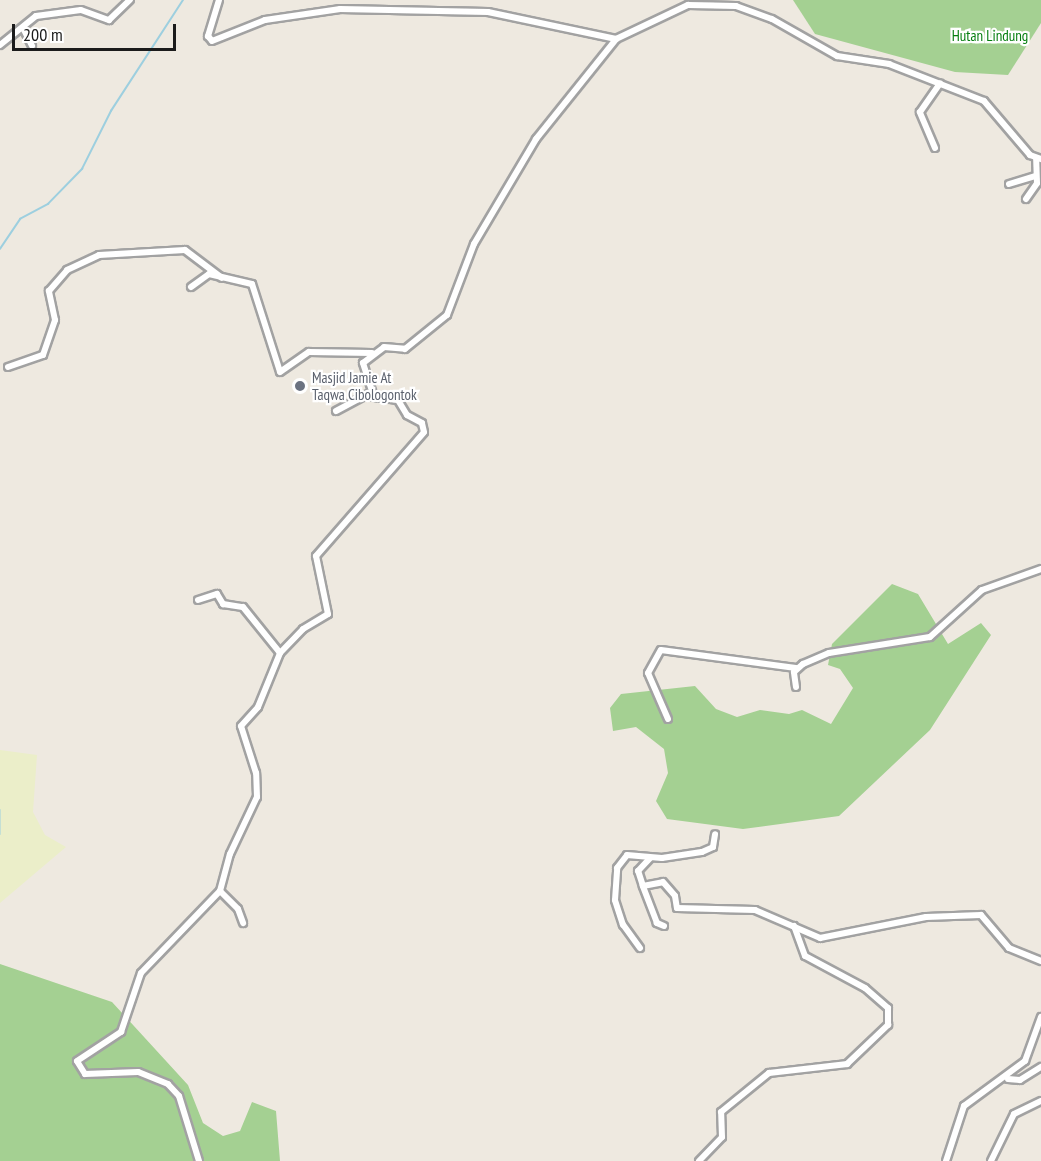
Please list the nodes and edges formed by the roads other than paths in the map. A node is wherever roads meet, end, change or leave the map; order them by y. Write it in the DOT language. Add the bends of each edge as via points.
graph roads {
  1 [pos="130,0"];
  2 [pos="219,0"];
  3 [pos="23,28"];
  4 [pos="616,39"];
  5 [pos="0,45"];
  6 [pos="32,46"];
  7 [pos="940,83"];
  8 [pos="935,148"];
  9 [pos="1039,159"];
  10 [pos="1036,176"];
  11 [pos="1009,184"];
  12 [pos="1026,199"];
  13 [pos="222,278"];
  14 [pos="191,287"];
  15 [pos="372,353"];
  16 [pos="8,367"];
  17 [pos="370,393"];
  18 [pos="336,411"];
  19 [pos="1041,569"];
  20 [pos="198,600"];
  21 [pos="280,653"];
  22 [pos="796,668"];
  23 [pos="796,687"];
  24 [pos="668,719"];
  25 [pos="716,834"];
  26 [pos="652,858"];
  27 [pos="643,886"];
  28 [pos="220,891"];
  29 [pos="243,923"];
  30 [pos="794,926"];
  31 [pos="664,927"];
  32 [pos="640,948"];
  33 [pos="1041,961"];
  34 [pos="1041,1017"];
  35 [pos="1041,1067"];
  36 [pos="1008,1078"];
  37 [pos="1041,1101"];
  38 [pos="198,1161"];
  39 [pos="699,1161"];
  40 [pos="946,1161"];
  41 [pos="991,1161"];
  1 -- 3 [label="street" via="109,20 81,10 47,12"];
  2 -- 4 [label="street" via="211,41 265,20 340,9 488,12"];
  3 -- 5 [label="street"];
  3 -- 6 [label="street"];
  4 -- 7 [label="street" via="688,5 728,4 759,12 837,56 889,64"];
  4 -- 15 [label="street" via="536,139 474,244 447,315 404,350 387,347"];
  7 -- 8 [label="street" via="920,112"];
  7 -- 9 [label="street" via="990,104"];
  9 -- 10 [label="street"];
  10 -- 11 [label="street"];
  10 -- 12 [label="street"];
  13 -- 14 [label="street" via="209,274"];
  13 -- 15 [label="street" via="252,285 280,372 309,352"];
  13 -- 16 [label="street" via="185,250 99,255 67,270 52,286 48,305 54,320 43,355"];
  15 -- 17 [label="street" via="362,366"];
  17 -- 18 [label="street"];
  17 -- 21 [label="street" via="398,400 425,430 317,553 327,616 303,629"];
  19 -- 22 [label="street" via="985,588 930,637 829,653"];
  20 -- 21 [label="street" via="217,594 223,604 243,607"];
  21 -- 28 [label="street" via="258,707 240,726 256,774 257,797 230,854"];
  22 -- 23 [label="street"];
  22 -- 24 [label="street" via="661,650 648,673"];
  25 -- 26 [label="street" via="713,847 702,852"];
  26 -- 27 [label="street" via="640,868"];
  26 -- 32 [label="street" via="627,855 616,868 615,900 623,925"];
  27 -- 30 [label="street" via="663,882 675,896 677,908 738,907"];
  27 -- 31 [label="street" via="657,923"];
  28 -- 29 [label="street" via="238,909"];
  28 -- 38 [label="street" via="141,973 121,1032 76,1064 85,1074 138,1072 168,1084 179,1096"];
  30 -- 33 [label="street" via="828,939 926,917 981,915 1009,948"];
  30 -- 39 [label="street" via="805,956 874,995 888,1008 888,1025 847,1064 769,1072 721,1112 722,1137"];
  34 -- 36 [label="street" via="1025,1061"];
  35 -- 36 [label="street" via="1020,1080"];
  36 -- 40 [label="street" via="964,1106"];
  37 -- 41 [label="street" via="1014,1114"];
}
